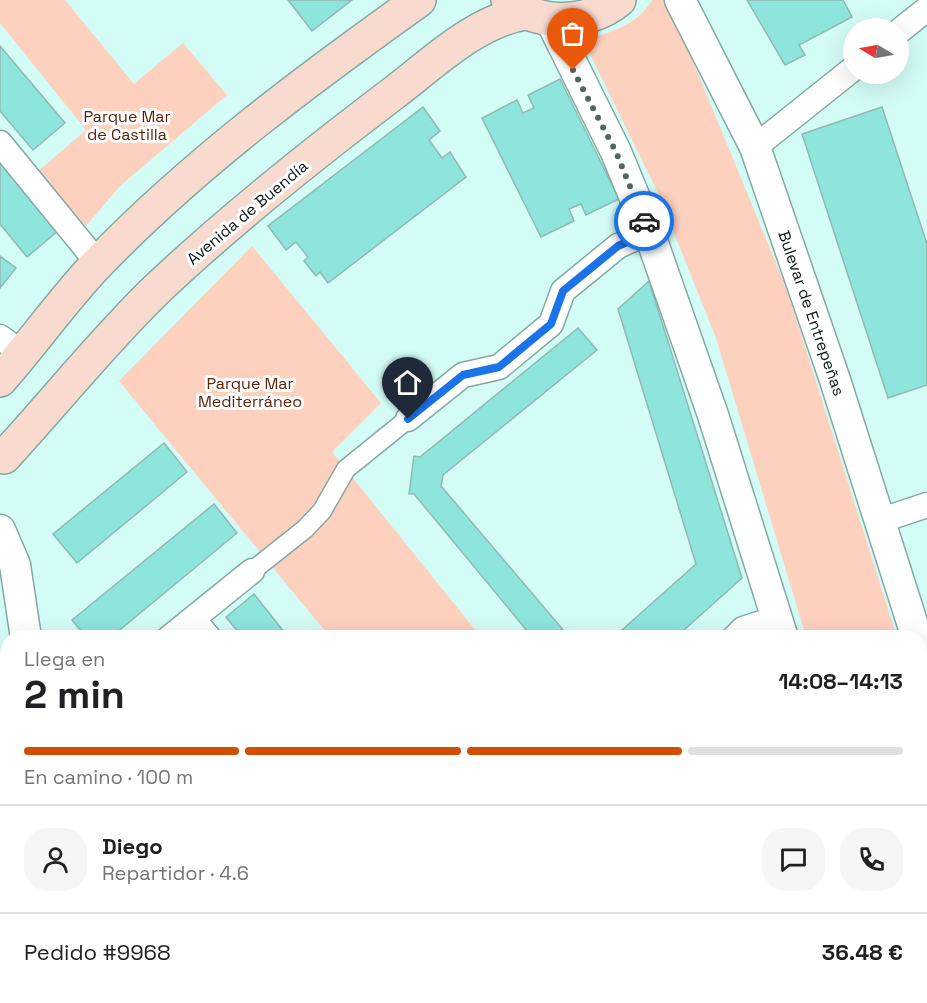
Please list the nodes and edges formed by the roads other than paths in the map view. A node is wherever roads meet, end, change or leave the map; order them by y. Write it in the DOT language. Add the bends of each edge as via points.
graph roads {
  1 [pos="419,0"];
  2 [pos="619,0"];
  3 [pos="680,0"];
  4 [pos="927,9"];
  5 [pos="528,10"];
  6 [pos="909,23"];
  7 [pos="843,77"];
  8 [pos="0,143"];
  9 [pos="755,147"];
  10 [pos="649,232"];
  11 [pos="98,263"];
  12 [pos="11,346"];
  13 [pos="0,380"];
  14 [pos="408,419"];
  15 [pos="1,461"];
  16 [pos="927,505"];
  17 [pos="879,521"];
  18 [pos="0,530"];
  19 [pos="252,571"];
  20 [pos="193,619"];
  21 [pos="780,628"];
  22 [pos="25,630"];
  23 [pos="180,630"];
  24 [pos="202,630"];
  25 [pos="742,630"];
  26 [pos="914,630"];
  1 -- 11 [label="main road" via="291,92"];
  2 -- 5 [label="main road" via="586,17"];
  3 -- 9 [label="street, Bulevar de Entrepeñas"];
  4 -- 6 [label="street"];
  5 -- 10 [label="street" via="616,152"];
  5 -- 15 [label="main road, Avenida de Buendía" via="496,21 456,46 331,141 209,242 155,291"];
  7 -- 9 [label="street"];
  8 -- 11 [label="street"];
  9 -- 17 [label="street, Bulevar de Entrepeñas"];
  10 -- 14 [label="street" via="618,246 563,291 551,324 499,367 463,375"];
  10 -- 21 [label="street"];
  11 -- 12 [label="main road"];
  12 -- 13 [label="main road"];
  14 -- 19 [label="street" via="346,469 322,511"];
  16 -- 17 [label="street"];
  17 -- 26 [label="street, Bulevar de Entrepeñas"];
  18 -- 22 [label="street" via="15,565"];
  19 -- 20 [label="street"];
  20 -- 23 [label="street"];
  20 -- 24 [label="street"];
  21 -- 25 [label="street"];
}
